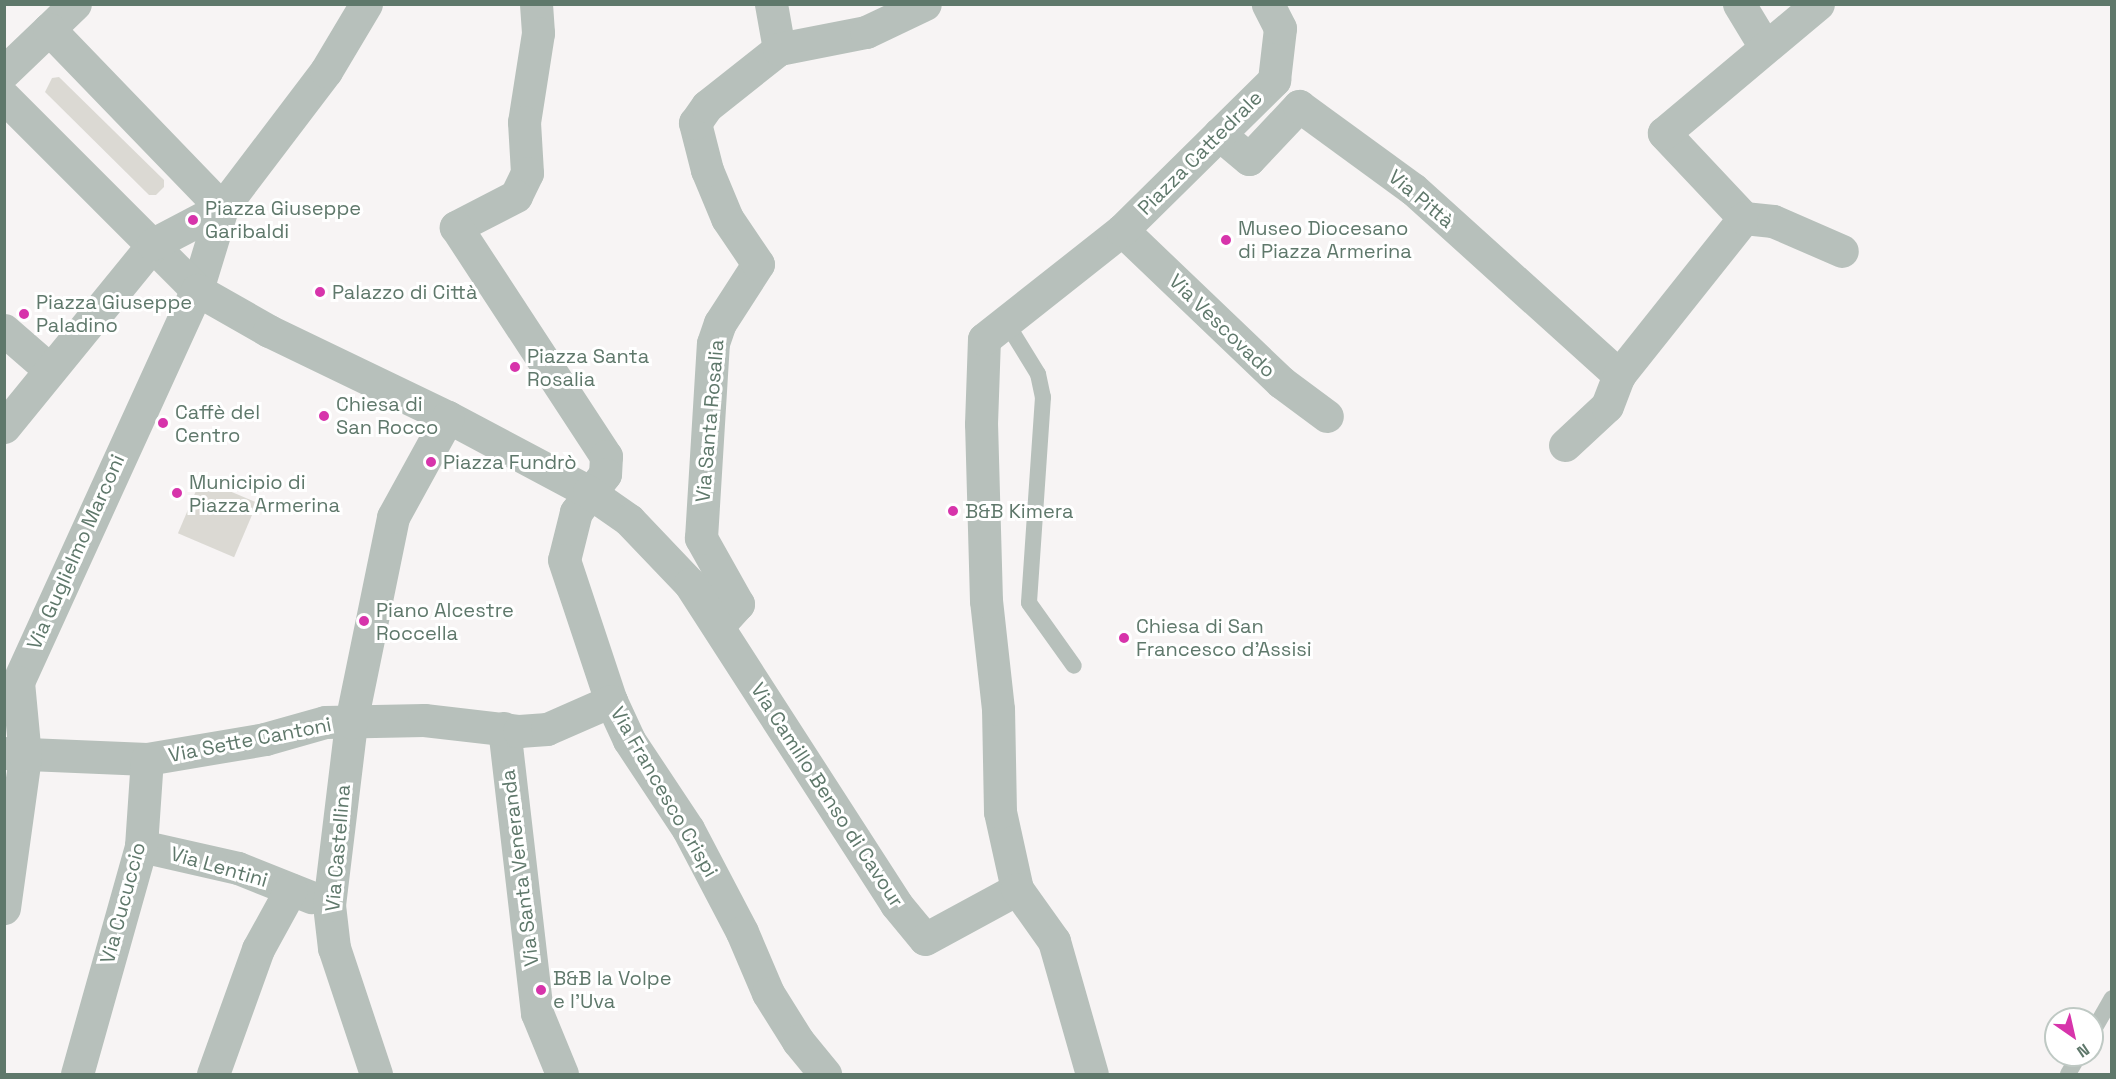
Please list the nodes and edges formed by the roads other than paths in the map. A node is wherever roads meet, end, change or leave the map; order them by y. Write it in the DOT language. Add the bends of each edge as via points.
graph roads {
  1 [pos="366,4"];
  2 [pos="536,4"];
  3 [pos="771,4"];
  4 [pos="925,4"];
  5 [pos="1268,4"];
  6 [pos="1739,4"];
  7 [pos="1818,4"];
  8 [pos="64,15"];
  9 [pos="1765,47"];
  10 [pos="779,49"];
  11 [pos="4,72"];
  12 [pos="4,97"];
  13 [pos="1220,134"];
  14 [pos="222,208"];
  15 [pos="1744,218"];
  16 [pos="1122,230"];
  17 [pos="1842,251"];
  18 [pos="146,252"];
  19 [pos="196,290"];
  20 [pos="1006,322"];
  21 [pos="4,330"];
  22 [pos="50,370"];
  23 [pos="1619,375"];
  24 [pos="1327,416"];
  25 [pos="448,417"];
  26 [pos="4,427"];
  27 [pos="1565,445"];
  28 [pos="589,492"];
  29 [pos="718,626"];
  30 [pos="1074,666"];
  31 [pos="11,692"];
  32 [pos="611,702"];
  33 [pos="351,722"];
  34 [pos="504,728"];
  35 [pos="15,754"];
  36 [pos="147,759"];
  37 [pos="141,846"];
  38 [pos="291,889"];
  39 [pos="1017,889"];
  40 [pos="329,904"];
  41 [pos="4,908"];
  42 [pos="2112,998"];
  43 [pos="2104,1012"];
  44 [pos="77,1074"];
  45 [pos="213,1074"];
  46 [pos="376,1074"];
  47 [pos="561,1074"];
  48 [pos="825,1074"];
  49 [pos="1092,1074"];
  1 -- 14 [label="street" via="326,71"];
  2 -- 28 [label="street" via="538,33 524,122 527,173 516,196 456,227 606,456 605,474"];
  3 -- 10 [label="street"];
  4 -- 10 [label="street" via="866,32"];
  5 -- 13 [label="street, Piazza Cattedrale" via="1280,28 1274,80"];
  6 -- 9 [label="street"];
  7 -- 9 [label="street"];
  8 -- 11 [label="street"];
  8 -- 14 [label="street"];
  9 -- 15 [label="street" via="1664,133"];
  10 -- 29 [label="street, Via Santa Rosalia" via="715,99 695,123 707,170 727,218 758,264 720,323 713,343 701,538 738,604"];
  12 -- 18 [label="street" via="31,137"];
  13 -- 16 [label="street, Piazza Cattedrale"];
  13 -- 23 [label="street, Via Pittà" via="1249,159 1299,106 1413,189"];
  14 -- 18 [label="street"];
  14 -- 19 [label="street"];
  15 -- 17 [label="street" via="1773,221"];
  15 -- 23 [label="street"];
  16 -- 20 [label="street, Piazza Cattedrale"];
  16 -- 24 [label="street, Via Vescovado" via="1281,382"];
  18 -- 19 [label="street"];
  18 -- 22 [label="street"];
  19 -- 25 [label="street, Via Camillo Benso di Cavour" via="269,331"];
  19 -- 31 [label="street, Via Guglielmo Marconi"];
  20 -- 30 [label="lane" via="1038,374 1043,397 1029,603"];
  20 -- 39 [label="street, Piazza Cattedrale" via="984,339 981,521 998,709 1000,812"];
  21 -- 22 [label="street"];
  22 -- 26 [label="street"];
  23 -- 27 [label="street" via="1607,406"];
  25 -- 28 [label="street, Via Camillo Benso di Cavour"];
  25 -- 33 [label="street" via="393,517"];
  28 -- 29 [label="street, Via Camillo Benso di Cavour" via="629,520 690,584"];
  28 -- 32 [label="street, Via Francesco Crispi" via="576,512 564,560"];
  29 -- 39 [label="street, Via Camillo Benso di Cavour" via="896,904 925,939"];
  31 -- 35 [label="street"];
  32 -- 34 [label="street, Via Sette Cantoni" via="547,729"];
  32 -- 48 [label="street, Via Francesco Crispi" via="630,741 688,829 742,932 768,993 798,1041"];
  33 -- 34 [label="street, Via Sette Cantoni" via="424,720"];
  33 -- 36 [label="street, Via Sette Cantoni" via="325,722 265,739"];
  33 -- 40 [label="street, Via Castellina"];
  34 -- 47 [label="street, Via Santa Veneranda" via="537,1013"];
  35 -- 36 [label="street, Via Sette Cantoni"];
  35 -- 41 [label="street"];
  36 -- 37 [label="street, Via Cucuccio"];
  37 -- 38 [label="street, Via Lentini" via="238,868"];
  37 -- 44 [label="street, Via Cucuccio"];
  38 -- 40 [label="street, Via Lentini"];
  38 -- 45 [label="street" via="258,949"];
  39 -- 49 [label="street" via="1054,941"];
  40 -- 46 [label="street, Via Castellina" via="334,948"];
  42 -- 43 [label="lane"];
}
